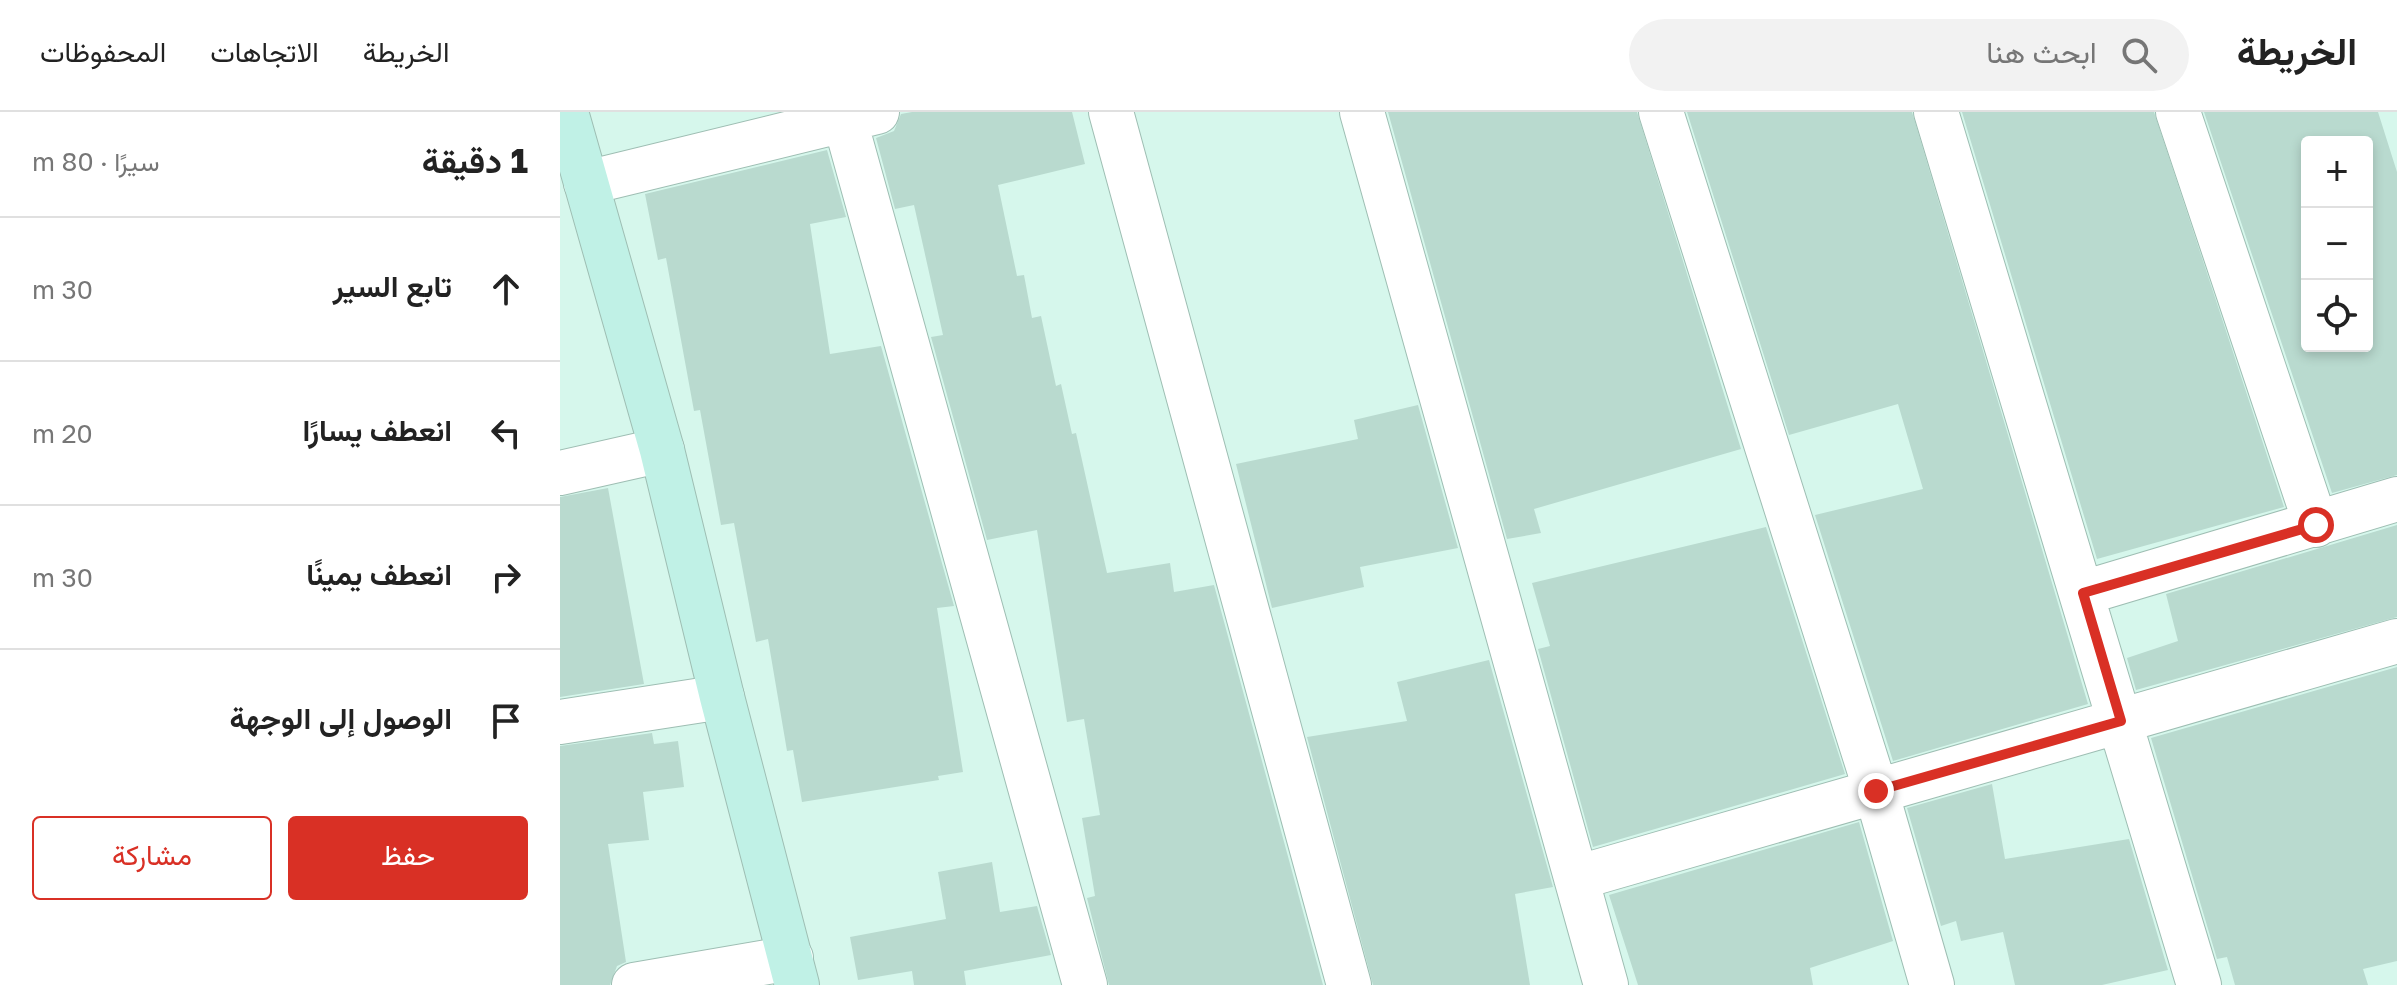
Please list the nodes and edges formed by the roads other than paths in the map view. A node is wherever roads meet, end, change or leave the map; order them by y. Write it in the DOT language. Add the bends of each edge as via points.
graph roads {
  1 [pos="566,112"];
  2 [pos="1111,112"];
  3 [pos="1362,112"];
  4 [pos="1661,112"];
  5 [pos="1936,112"];
  6 [pos="2178,112"];
  7 [pos="861,117"];
  8 [pos="586,183"];
  9 [pos="662,450"];
  10 [pos="560,473"];
  11 [pos="2397,499"];
  12 [pos="2316,525"];
  13 [pos="2083,593"];
  14 [pos="2397,641"];
  15 [pos="722,697"];
  16 [pos="2121,721"];
  17 [pos="560,722"];
  18 [pos="1876,791"];
  19 [pos="1576,878"];
  20 [pos="794,971"];
  21 [pos="634,985"];
  22 [pos="1085,985"];
  23 [pos="1349,985"];
  24 [pos="1606,985"];
  25 [pos="1932,985"];
  26 [pos="2199,985"];
  1 -- 8 [label="street"];
  2 -- 23 [label="street"];
  3 -- 19 [label="street"];
  4 -- 18 [label="street"];
  5 -- 13 [label="street"];
  6 -- 12 [label="street"];
  7 -- 8 [label="street"];
  7 -- 22 [label="street"];
  8 -- 9 [label="street"];
  9 -- 10 [label="street"];
  9 -- 15 [label="street"];
  11 -- 12 [label="street"];
  12 -- 13 [label="street"];
  13 -- 16 [label="street"];
  14 -- 16 [label="street"];
  15 -- 17 [label="street"];
  15 -- 20 [label="street"];
  16 -- 18 [label="street"];
  16 -- 26 [label="street"];
  18 -- 19 [label="street"];
  18 -- 25 [label="street"];
  19 -- 24 [label="street"];
  20 -- 21 [label="street"];
}
